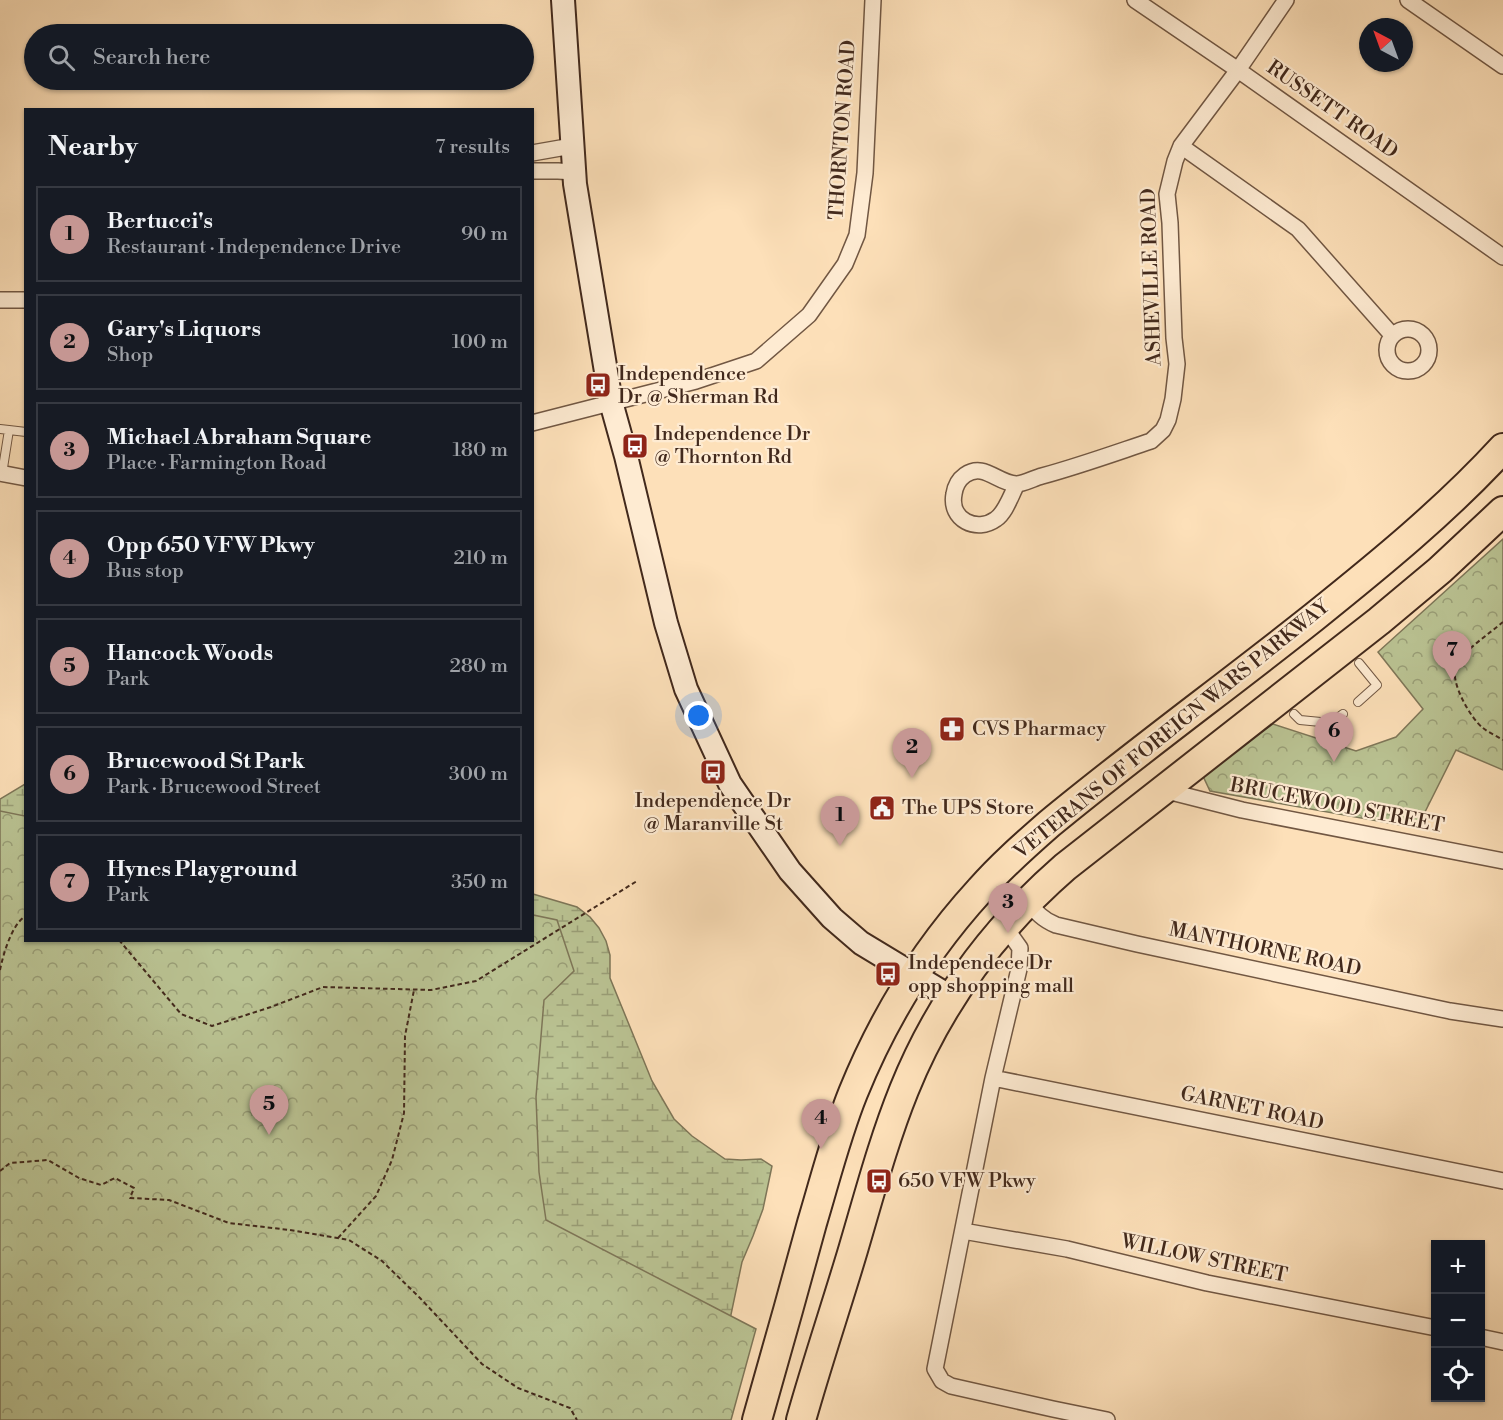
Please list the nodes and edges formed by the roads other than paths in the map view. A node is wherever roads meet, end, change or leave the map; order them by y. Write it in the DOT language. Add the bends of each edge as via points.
graph roads {
  1 [pos="563,0"];
  2 [pos="873,0"];
  3 [pos="1135,0"];
  4 [pos="1286,0"];
  5 [pos="1408,0"];
  6 [pos="1503,66"];
  7 [pos="1238,70"];
  8 [pos="572,146"];
  9 [pos="1181,146"];
  10 [pos="534,153"];
  11 [pos="534,171"];
  12 [pos="574,172"];
  13 [pos="1503,257"];
  14 [pos="0,300"];
  15 [pos="24,300"];
  16 [pos="1392,335"];
  17 [pos="611,402"];
  18 [pos="534,422"];
  19 [pos="0,429"];
  20 [pos="9,430"];
  21 [pos="24,432"];
  22 [pos="1503,448"];
  23 [pos="1,473"];
  24 [pos="24,478"];
  25 [pos="1017,484"];
  26 [pos="1503,511"];
  27 [pos="1359,663"];
  28 [pos="1358,702"];
  29 [pos="1197,708"];
  30 [pos="1294,714"];
  31 [pos="1343,714"];
  32 [pos="1223,743"];
  33 [pos="1162,790"];
  34 [pos="1503,861"];
  35 [pos="1028,902"];
  36 [pos="1005,927"];
  37 [pos="915,975"];
  38 [pos="952,998"];
  39 [pos="1503,1019"];
  40 [pos="993,1078"];
  41 [pos="1503,1181"];
  42 [pos="963,1231"];
  43 [pos="1431,1327"];
  44 [pos="1485,1339"];
  45 [pos="1503,1342"];
  46 [pos="757,1420"];
  47 [pos="801,1420"];
  48 [pos="1107,1420"];
  1 -- 8 [label="main road"];
  2 -- 17 [label="street, THORNTON ROAD" via="865,173 857,235 845,264 809,315 756,361"];
  3 -- 7 [label="street, RUSSETT ROAD"];
  4 -- 7 [label="street, ASHEVILLE ROAD"];
  5 -- 6 [label="street"];
  7 -- 9 [label="street, ASHEVILLE ROAD"];
  7 -- 13 [label="street, RUSSETT ROAD"];
  8 -- 10 [label="street"];
  8 -- 12 [label="main road"];
  9 -- 16 [label="street" via="1298,229"];
  9 -- 25 [label="street, ASHEVILLE ROAD" via="1167,194 1177,364 1168,420 1151,441"];
  11 -- 12 [label="street"];
  12 -- 17 [label="main road"];
  14 -- 15 [label="street"];
  17 -- 18 [label="street, THORNTON ROAD"];
  17 -- 37 [label="main road" via="686,689 730,784 790,871 832,918 861,943"];
  19 -- 20 [label="lane"];
  20 -- 21 [label="lane"];
  20 -- 23 [label="lane"];
  22 -- 29 [label="highway, VETERANS OF FOREIGN WARS PARKWAY" via="1397,550"];
  23 -- 24 [label="street"];
  26 -- 32 [label="highway, VETERANS OF FOREIGN WARS PARKWAY" via="1419,588"];
  27 -- 28 [label="lane" via="1377,685"];
  29 -- 32 [label="highway"];
  29 -- 37 [label="highway, VETERANS OF FOREIGN WARS PARKWAY" via="1018,852 964,908"];
  30 -- 31 [label="lane" via="1300,720 1331,723"];
  32 -- 33 [label="highway, VETERANS OF FOREIGN WARS PARKWAY"];
  33 -- 34 [label="street, BRUCEWOOD STREET" via="1242,810"];
  33 -- 35 [label="highway, VETERANS OF FOREIGN WARS PARKWAY"];
  35 -- 36 [label="highway, VETERANS OF FOREIGN WARS PARKWAY"];
  35 -- 39 [label="street, MANTHORNE ROAD" via="1039,915 1056,925 1450,1011"];
  36 -- 38 [label="highway, VETERANS OF FOREIGN WARS PARKWAY"];
  36 -- 40 [label="street" via="1021,955"];
  37 -- 38 [label="main road"];
  37 -- 46 [label="highway, VETERANS OF FOREIGN WARS PARKWAY" via="879,1038 846,1112"];
  38 -- 47 [label="highway, VETERANS OF FOREIGN WARS PARKWAY" via="919,1056 895,1113"];
  40 -- 41 [label="street, GARNET ROAD"];
  40 -- 42 [label="street"];
  42 -- 43 [label="street, WILLOW STREET"];
  42 -- 48 [label="street" via="935,1370 942,1381"];
  44 -- 45 [label="street"];
}
